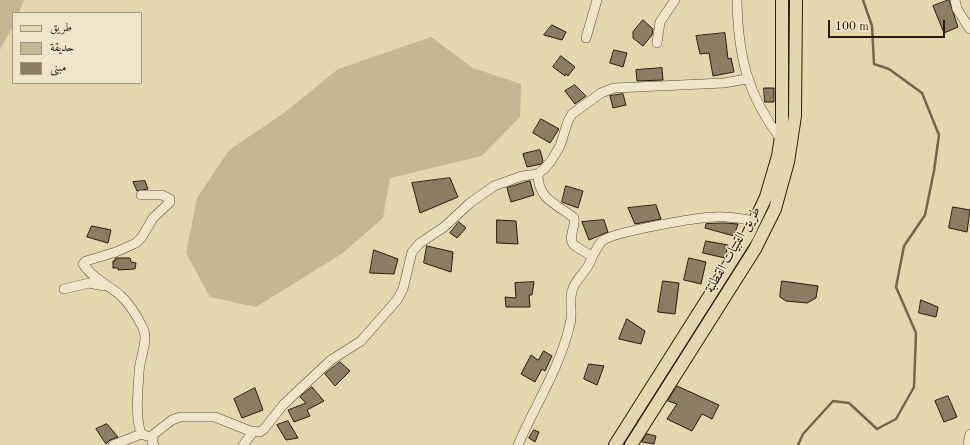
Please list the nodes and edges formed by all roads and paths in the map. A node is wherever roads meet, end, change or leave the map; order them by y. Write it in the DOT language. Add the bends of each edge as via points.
graph roads {
  1 [pos="598,0"];
  2 [pos="675,0"];
  3 [pos="737,0"];
  4 [pos="782,0"];
  5 [pos="796,0"];
  6 [pos="955,0"];
  7 [pos="970,29"];
  8 [pos="586,38"];
  9 [pos="657,43"];
  10 [pos="747,79"];
  11 [pos="781,139"];
  12 [pos="538,174"];
  13 [pos="141,195"];
  14 [pos="755,221"];
  15 [pos="592,257"];
  16 [pos="107,288"];
  17 [pos="64,289"];
  18 [pos="253,432"];
  19 [pos="141,434"];
  20 [pos="970,434"];
  21 [pos="153,442"];
  22 [pos="113,445"];
  23 [pos="243,445"];
  24 [pos="518,445"];
  25 [pos="615,445"];
  26 [pos="631,445"];
  27 [pos="968,445"];
  1 -- 8 [label="street"];
  2 -- 9 [label="street" via="660,22"];
  3 -- 10 [label="street"];
  4 -- 11 [label="main road"];
  5 -- 26 [label="main road, طريق القبيات القطلبة" via="795,116 788,162 775,209 755,249"];
  6 -- 7 [label="street" via="957,9"];
  10 -- 11 [label="street" via="763,114"];
  10 -- 12 [label="street" via="724,83 607,90 572,114 560,146 551,161"];
  11 -- 14 [label="main road" via="772,178"];
  12 -- 15 [label="street" via="542,194 574,218 574,244"];
  12 -- 18 [label="street" via="522,176 494,186 420,244 412,252 400,295 367,334 316,374 283,405 264,429"];
  13 -- 16 [label="street" via="166,196 170,202 153,218 136,243 83,263"];
  14 -- 15 [label="street" via="736,218 697,218 618,234 602,241"];
  14 -- 25 [label="main road"];
  15 -- 24 [label="street" via="589,266 571,292 570,324 560,359"];
  16 -- 17 [label="street" via="89,283"];
  16 -- 19 [label="street" via="126,301 144,330 138,406"];
  18 -- 21 [label="street" via="215,417 187,417 172,420 158,430"];
  18 -- 23 [label="street"];
  19 -- 21 [label="street"];
  19 -- 22 [label="street"];
  20 -- 27 [label="street"];
}
